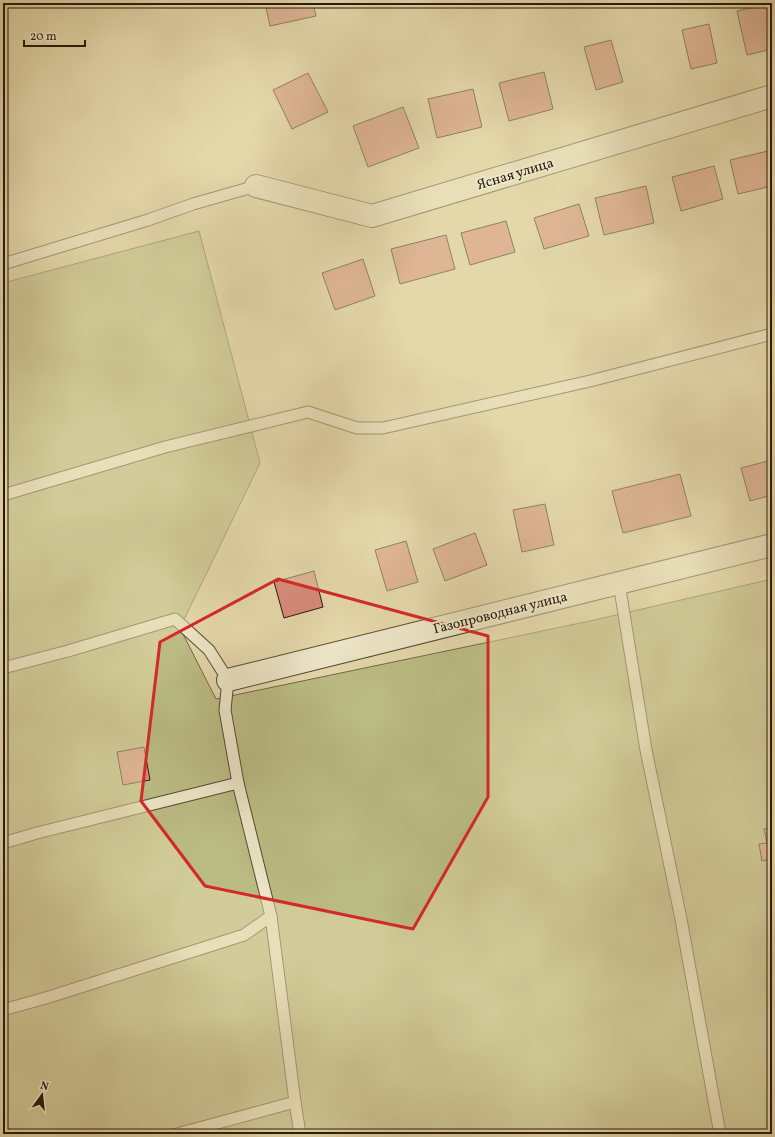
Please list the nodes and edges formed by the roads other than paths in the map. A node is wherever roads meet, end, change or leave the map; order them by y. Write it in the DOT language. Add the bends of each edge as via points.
graph roads {
  1 [pos="772,96"];
  2 [pos="256,186"];
  3 [pos="3,264"];
  4 [pos="772,334"];
  5 [pos="3,495"];
  6 [pos="772,545"];
  7 [pos="619,582"];
  8 [pos="3,668"];
  9 [pos="228,680"];
  10 [pos="238,783"];
  11 [pos="3,844"];
  12 [pos="271,916"];
  13 [pos="3,1010"];
  14 [pos="295,1102"];
  15 [pos="178,1134"];
  16 [pos="300,1134"];
  17 [pos="720,1134"];
  1 -- 2 [label="street, Ясная улица" via="372,216"];
  2 -- 3 [label="lane"];
  4 -- 5 [label="lane" via="590,381 383,428 357,428 308,412 165,448"];
  6 -- 7 [label="street, Газопроводная улица"];
  7 -- 9 [label="street, Газопроводная улица"];
  7 -- 17 [label="lane" via="646,750 681,919"];
  8 -- 9 [label="lane" via="175,619 209,650"];
  9 -- 10 [label="lane" via="224,710"];
  10 -- 11 [label="lane" via="45,831"];
  10 -- 12 [label="lane"];
  12 -- 13 [label="lane" via="244,935"];
  12 -- 14 [label="lane"];
  14 -- 15 [label="lane"];
  14 -- 16 [label="lane"];
}
